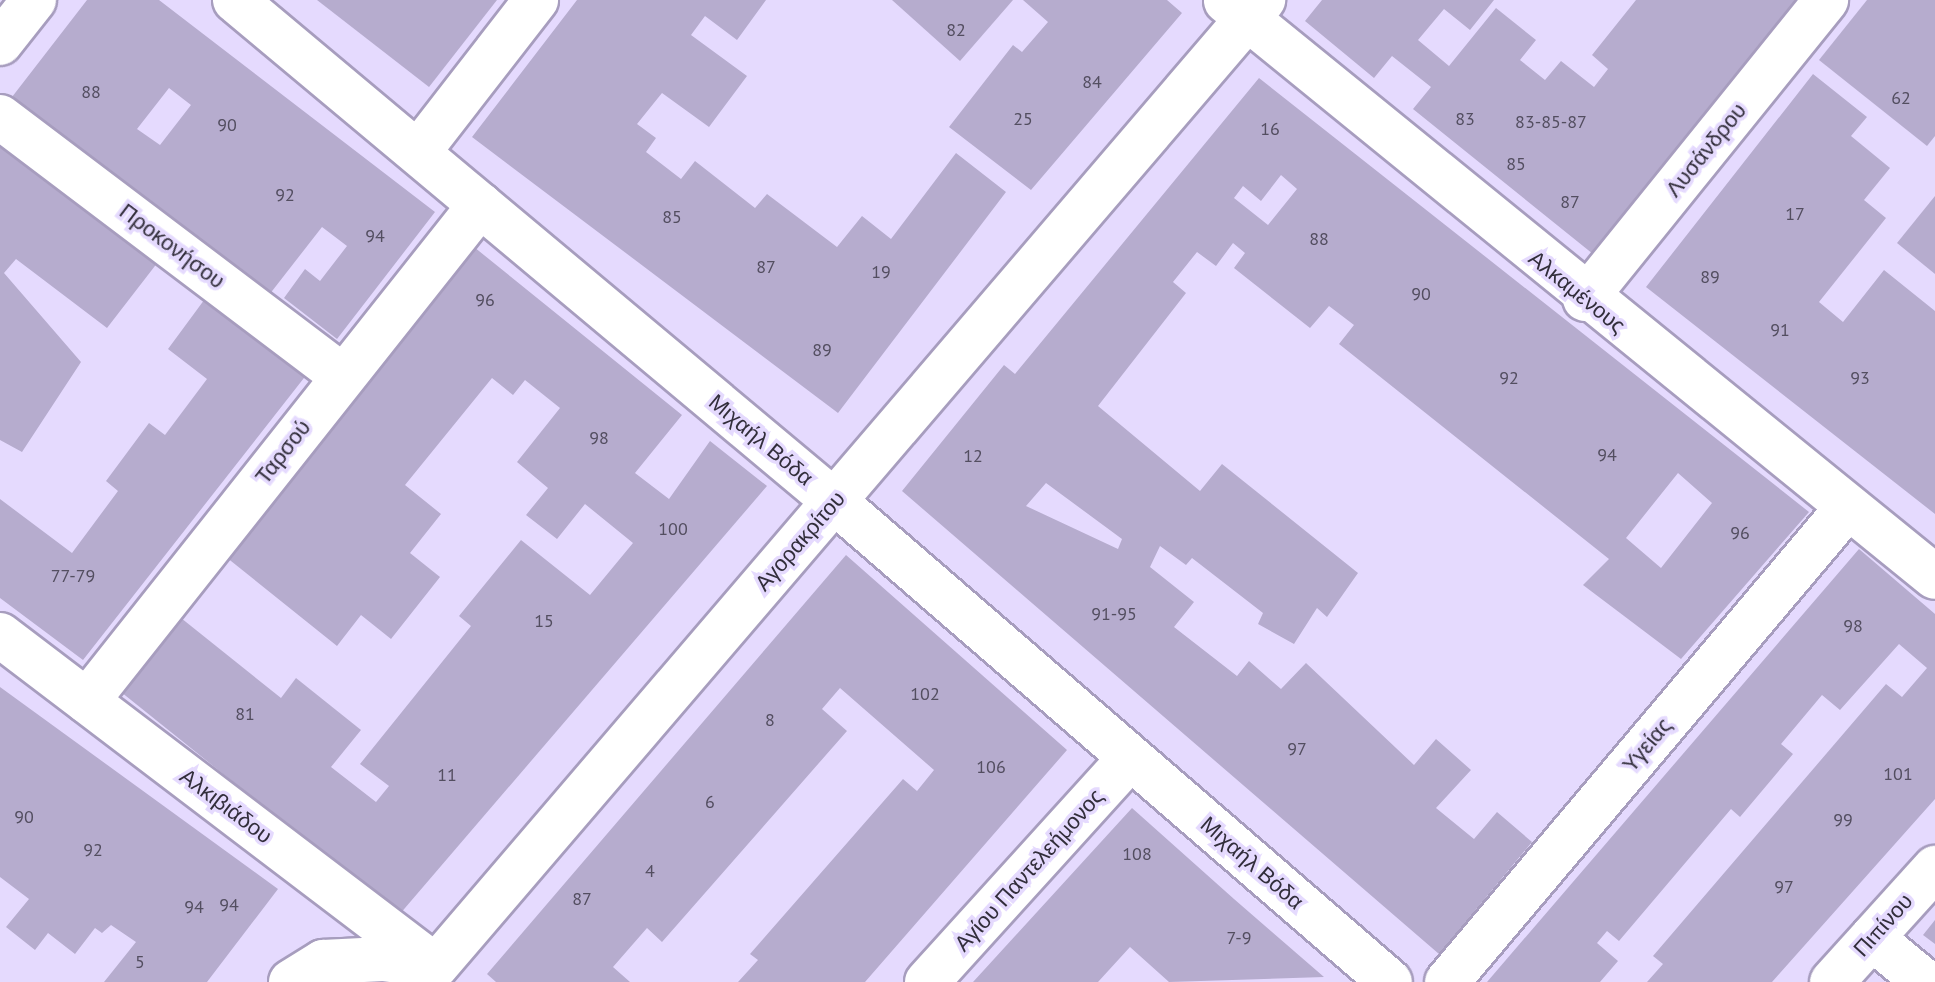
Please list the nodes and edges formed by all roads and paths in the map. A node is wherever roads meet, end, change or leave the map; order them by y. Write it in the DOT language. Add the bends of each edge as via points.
graph roads {
  1 [pos="34,0"];
  2 [pos="235,0"];
  3 [pos="536,0"];
  4 [pos="1826,0"];
  5 [pos="1245,6"];
  6 [pos="0,43"];
  7 [pos="0,117"];
  8 [pos="419,151"];
  9 [pos="480,205"];
  10 [pos="1585,299"];
  11 [pos="343,376"];
  12 [pos="834,501"];
  13 [pos="1847,508"];
  14 [pos="1935,577"];
  15 [pos="0,635"];
  16 [pos="87,701"];
  17 [pos="1130,758"];
  18 [pos="1935,868"];
  19 [pos="1872,938"];
  20 [pos="442,974"];
  21 [pos="1372,976"];
  22 [pos="291,982"];
  23 [pos="927,982"];
  24 [pos="1447,982"];
  25 [pos="1832,982"];
  26 [pos="1925,982"];
  1 -- 6 [label="street"];
  2 -- 8 [label="street, Μιχαήλ Βόδα"];
  3 -- 8 [label="street"];
  4 -- 10 [label="street, Λυσάνδρου"];
  5 -- 10 [label="street, Αλκαμένους"];
  5 -- 12 [label="street, Αγορακρίτου"];
  7 -- 11 [label="street, Προκονήσου"];
  8 -- 9 [label="street, Μιχαήλ Βόδα"];
  9 -- 11 [label="street, Ταρσού"];
  9 -- 12 [label="street, Μιχαήλ Βόδα"];
  10 -- 13 [label="street, Αλκαμένους"];
  11 -- 16 [label="street, Ταρσού"];
  12 -- 17 [label="street, Μιχαήλ Βόδα"];
  12 -- 20 [label="street, Αγορακρίτου"];
  13 -- 14 [label="street, Αλκαμένους"];
  13 -- 24 [label="street, Υγείας"];
  15 -- 16 [label="street, Αλκιβιάδου"];
  16 -- 20 [label="street, Αλκιβιάδου"];
  17 -- 21 [label="street, Μιχαήλ Βόδα"];
  17 -- 23 [label="street, Αγίου Παντελεήμονος"];
  18 -- 19 [label="street, Πιπίνου"];
  19 -- 25 [label="street, Πιπίνου"];
  19 -- 26 [label="street"];
  20 -- 22 [label="street" via="323,962"];
}
